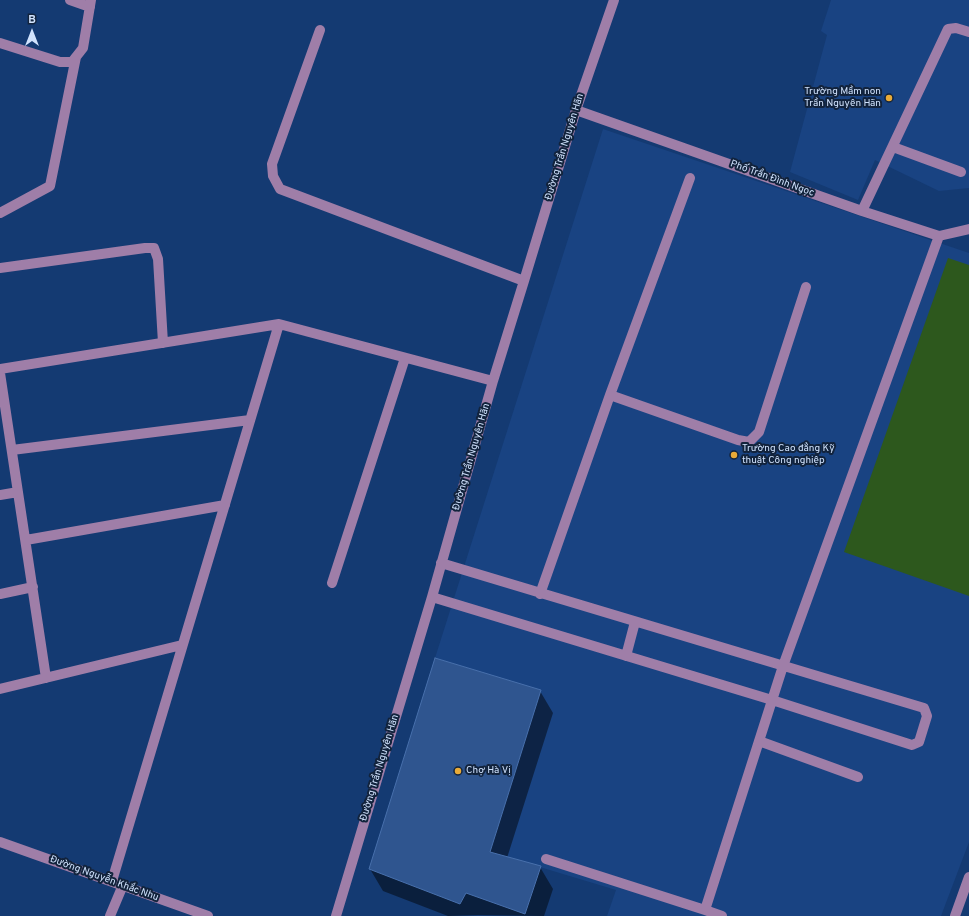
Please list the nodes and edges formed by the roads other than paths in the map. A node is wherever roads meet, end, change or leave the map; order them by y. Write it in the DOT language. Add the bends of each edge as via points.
graph roads {
  1 [pos="70,0"];
  2 [pos="614,0"];
  3 [pos="90,3"];
  4 [pos="320,30"];
  5 [pos="969,32"];
  6 [pos="0,43"];
  7 [pos="76,57"];
  8 [pos="576,110"];
  9 [pos="892,146"];
  10 [pos="961,172"];
  11 [pos="690,178"];
  12 [pos="862,211"];
  13 [pos="0,213"];
  14 [pos="969,229"];
  15 [pos="938,236"];
  16 [pos="0,268"];
  17 [pos="524,281"];
  18 [pos="806,287"];
  19 [pos="279,324"];
  20 [pos="163,343"];
  21 [pos="405,358"];
  22 [pos="0,369"];
  23 [pos="0,373"];
  24 [pos="493,381"];
  25 [pos="610,395"];
  26 [pos="250,420"];
  27 [pos="12,450"];
  28 [pos="18,492"];
  29 [pos="0,495"];
  30 [pos="225,505"];
  31 [pos="26,540"];
  32 [pos="441,563"];
  33 [pos="332,583"];
  34 [pos="33,587"];
  35 [pos="0,594"];
  36 [pos="540,594"];
  37 [pos="432,597"];
  38 [pos="635,622"];
  39 [pos="182,645"];
  40 [pos="626,656"];
  41 [pos="783,666"];
  42 [pos="46,678"];
  43 [pos="0,689"];
  44 [pos="772,700"];
  45 [pos="759,741"];
  46 [pos="858,777"];
  47 [pos="0,842"];
  48 [pos="546,859"];
  49 [pos="969,877"];
  50 [pos="112,881"];
  51 [pos="123,885"];
  52 [pos="704,910"];
  53 [pos="110,916"];
  54 [pos="208,916"];
  55 [pos="336,916"];
  56 [pos="722,916"];
  57 [pos="955,916"];
  1 -- 3 [label="street"];
  2 -- 8 [label="street, Đường Trần Nguyên Hãn"];
  3 -- 7 [label="street" via="83,48"];
  4 -- 17 [label="street" via="272,164 273,176 280,189"];
  5 -- 9 [label="street" via="956,28 948,29"];
  6 -- 7 [label="street" via="60,62 72,62"];
  7 -- 13 [label="street" via="50,186"];
  8 -- 12 [label="street, Phố Trần Đình Ngọc"];
  8 -- 17 [label="street, Đường Trần Nguyên Hãn"];
  9 -- 10 [label="street"];
  9 -- 12 [label="street"];
  11 -- 25 [label="street"];
  12 -- 15 [label="street, Phố Trần Đình Ngọc"];
  14 -- 15 [label="street"];
  15 -- 41 [label="street"];
  16 -- 20 [label="street" via="154,248 158,259"];
  17 -- 24 [label="street, Đường Trần Nguyên Hãn"];
  18 -- 25 [label="street" via="759,432 749,442"];
  19 -- 20 [label="street"];
  19 -- 21 [label="street"];
  19 -- 26 [label="street"];
  20 -- 22 [label="street"];
  21 -- 24 [label="street"];
  21 -- 33 [label="street"];
  23 -- 27 [label="street"];
  24 -- 32 [label="street, Đường Trần Nguyên Hãn"];
  25 -- 36 [label="street"];
  26 -- 27 [label="street"];
  26 -- 30 [label="street"];
  27 -- 28 [label="street"];
  28 -- 29 [label="street"];
  28 -- 31 [label="street"];
  30 -- 31 [label="street"];
  30 -- 39 [label="street"];
  31 -- 34 [label="street"];
  32 -- 36 [label="street"];
  32 -- 37 [label="street, Đường Trần Nguyên Hãn"];
  34 -- 35 [label="street"];
  34 -- 42 [label="street"];
  36 -- 38 [label="street"];
  37 -- 40 [label="street"];
  37 -- 55 [label="street, Đường Trần Nguyên Hãn"];
  38 -- 40 [label="street"];
  38 -- 41 [label="street"];
  39 -- 42 [label="street"];
  39 -- 50 [label="street"];
  40 -- 44 [label="street"];
  41 -- 44 [label="street"];
  41 -- 44 [label="street" via="924,708 927,716 919,742 912,745"];
  42 -- 43 [label="street"];
  44 -- 45 [label="street"];
  45 -- 46 [label="street"];
  45 -- 52 [label="street"];
  47 -- 50 [label="street, Đường Nguyễn Khắc Nhu"];
  48 -- 52 [label="street"];
  49 -- 57 [label="street"];
  50 -- 51 [label="street, Đường Nguyễn Khắc Nhu"];
  51 -- 53 [label="street"];
  51 -- 54 [label="street, Đường Nguyễn Khắc Nhu"];
  52 -- 56 [label="street"];
}
